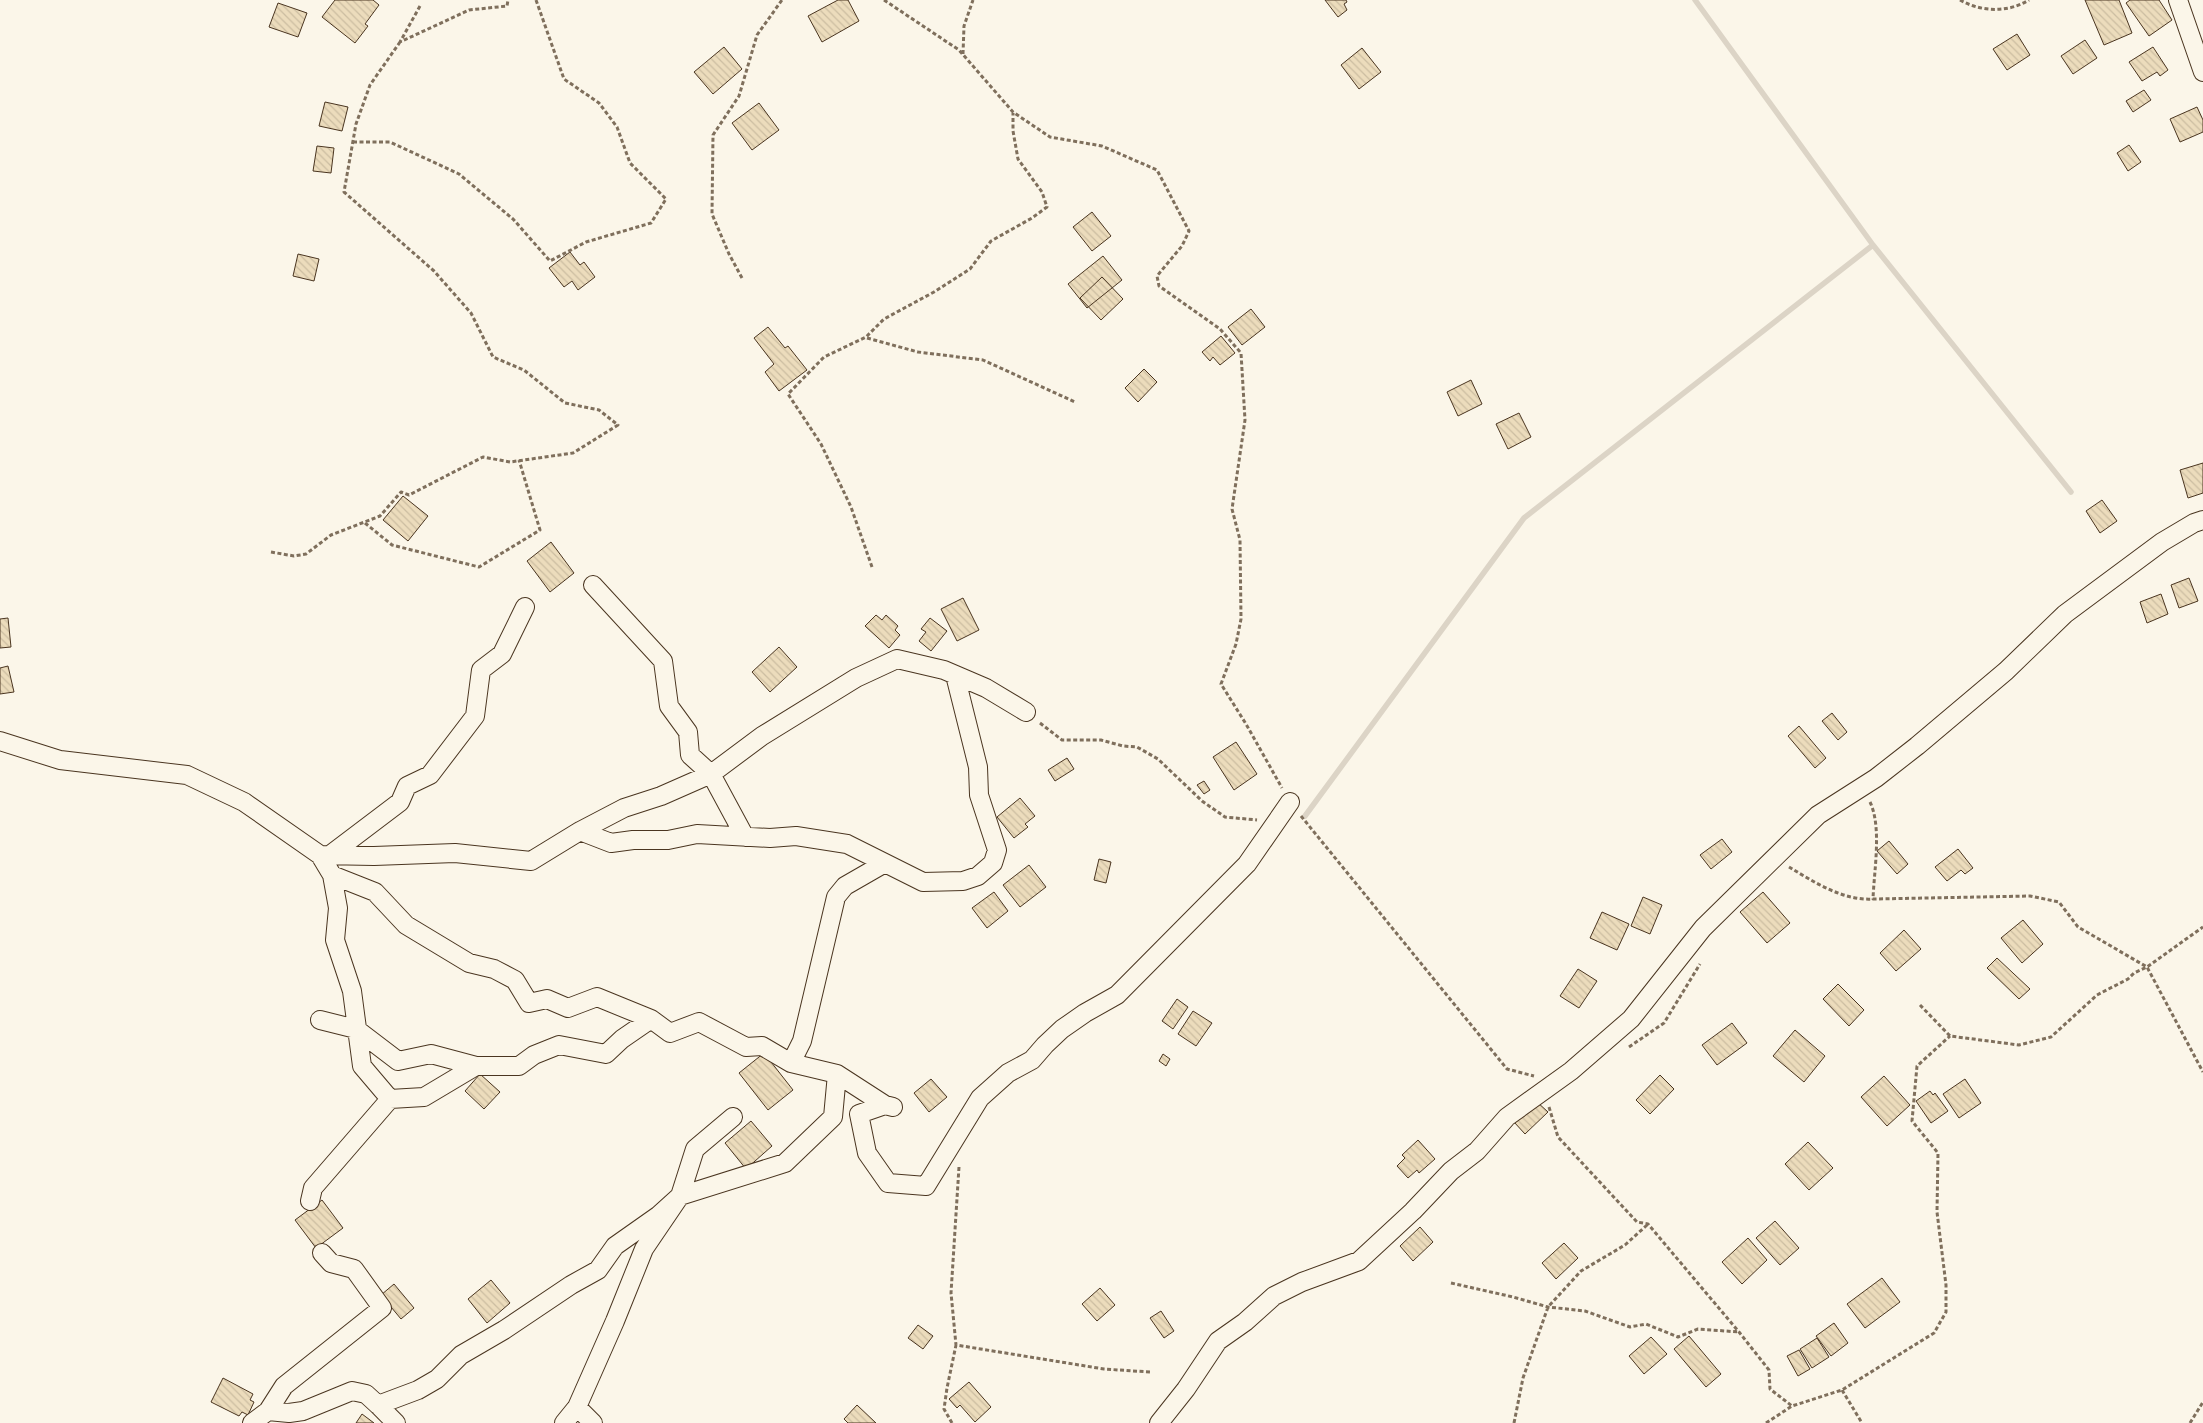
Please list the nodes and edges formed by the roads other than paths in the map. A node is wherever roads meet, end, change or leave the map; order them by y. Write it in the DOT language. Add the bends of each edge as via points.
graph roads {
  1 [pos="2178,0"];
  2 [pos="2203,72"];
  3 [pos="2203,520"];
  4 [pos="593,585"];
  5 [pos="525,606"];
  6 [pos="955,675"];
  7 [pos="1026,712"];
  8 [pos="0,741"];
  9 [pos="711,774"];
  10 [pos="1290,802"];
  11 [pos="580,831"];
  12 [pos="745,837"];
  13 [pos="325,855"];
  14 [pos="885,863"];
  15 [pos="332,875"];
  16 [pos="650,1019"];
  17 [pos="320,1020"];
  18 [pos="356,1029"];
  19 [pos="791,1063"];
  20 [pos="476,1066"];
  21 [pos="837,1074"];
  22 [pos="390,1099"];
  23 [pos="859,1114"];
  24 [pos="733,1117"];
  25 [pos="832,1117"];
  26 [pos="680,1196"];
  27 [pos="310,1201"];
  28 [pos="322,1253"];
  29 [pos="378,1405"];
  30 [pos="577,1407"];
  31 [pos="268,1412"];
  32 [pos="252,1423"];
  33 [pos="396,1423"];
  34 [pos="564,1423"];
  35 [pos="593,1423"];
  36 [pos="1159,1423"];
  1 -- 2 [label="street"];
  3 -- 36 [label="street" via="2162,542 2065,614 2006,671 1932,733 1876,778 1818,815 1709,921 1631,1019 1571,1071 1507,1117 1477,1151 1451,1171 1359,1261 1274,1296 1218,1341"];
  4 -- 9 [label="street" via="663,661 669,706 688,732 690,755"];
  5 -- 13 [label="street" via="502,654 480,670 475,716 430,775 408,786 400,802"];
  6 -- 7 [label="street" via="986,688"];
  6 -- 9 [label="street" via="897,659 856,678 762,736"];
  6 -- 14 [label="street" via="978,767 979,795 997,850 993,863 978,876 963,881 923,882"];
  8 -- 13 [label="street" via="60,760 187,775 244,802"];
  9 -- 11 [label="street" via="624,808"];
  9 -- 12 [label="street"];
  10 -- 23 [label="street" via="1247,864 1117,995 1062,1029 1032,1060 1008,1073 980,1098 926,1186 888,1183 867,1153"];
  11 -- 12 [label="street" via="611,843 668,840 697,834"];
  11 -- 13 [label="street" via="531,861 455,853"];
  12 -- 14 [label="street" via="796,836 847,844"];
  13 -- 15 [label="street"];
  14 -- 19 [label="street" via="845,886 836,897 802,1041"];
  15 -- 16 [label="street" via="375,892 406,925 469,963 494,969 514,980 529,1003 547,999 568,1008 598,998"];
  15 -- 18 [label="street" via="338,908 335,940 352,991"];
  16 -- 19 [label="street" via="670,1033 700,1022 746,1047 762,1046"];
  16 -- 20 [label="street" via="606,1054 558,1045 534,1055 519,1066"];
  17 -- 18 [label="street"];
  18 -- 20 [label="street" via="398,1061 431,1054"];
  18 -- 22 [label="street" via="362,1066"];
  19 -- 21 [label="street"];
  20 -- 22 [label="street" via="424,1097"];
  21 -- 23 [label="street" via="890,1106"];
  21 -- 25 [label="street"];
  22 -- 27 [label="street" via="313,1188"];
  23 -- 25 [label="street" via="846,1121"];
  24 -- 26 [label="street" via="695,1149"];
  25 -- 26 [label="street" via="785,1163"];
  26 -- 29 [label="street" via="615,1246 598,1270 461,1355 436,1379 418,1390"];
  26 -- 30 [label="street" via="644,1250"];
  28 -- 31 [label="street" via="331,1262 354,1269 382,1308 284,1386"];
  29 -- 31 [label="street" via="366,1394 352,1391 303,1411"];
  29 -- 33 [label="street"];
  30 -- 34 [label="street"];
  30 -- 35 [label="street"];
  31 -- 32 [label="street"];
}
